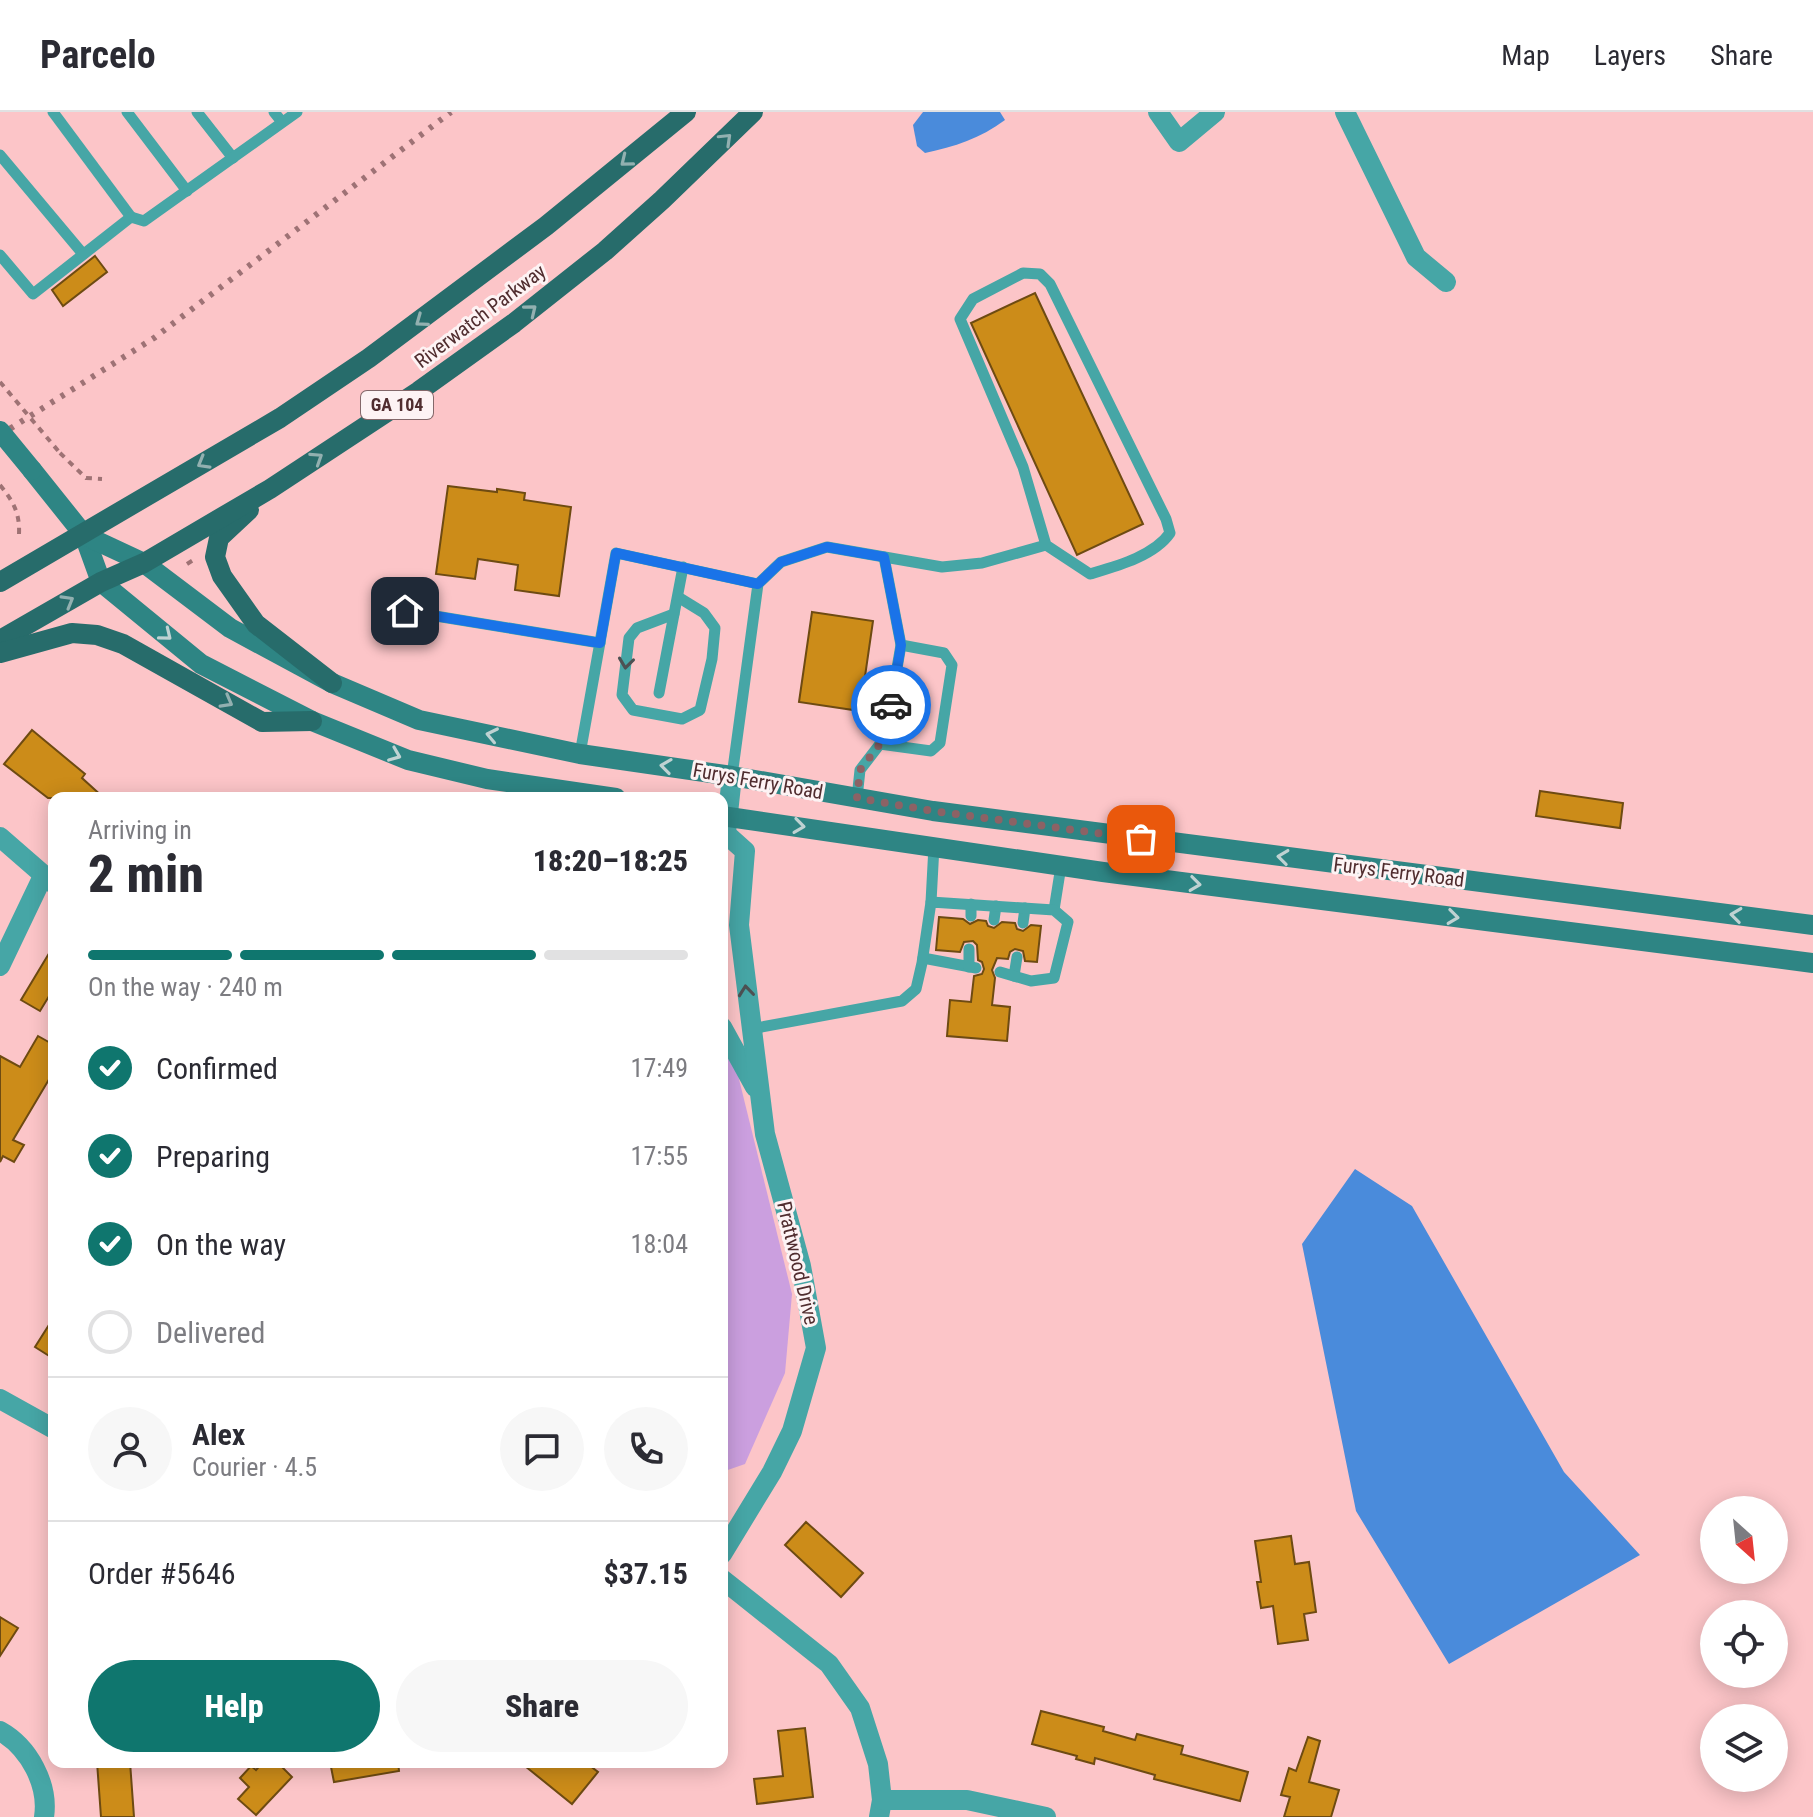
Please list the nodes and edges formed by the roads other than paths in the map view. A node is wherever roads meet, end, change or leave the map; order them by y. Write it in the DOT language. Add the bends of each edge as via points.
graph roads {
  1 [pos="53,112"];
  2 [pos="127,112"];
  3 [pos="197,112"];
  4 [pos="274,112"];
  5 [pos="297,112"];
  6 [pos="686,112"];
  7 [pos="753,112"];
  8 [pos="1158,112"];
  9 [pos="1215,112"];
  10 [pos="1345,112"];
  11 [pos="282,122"];
  12 [pos="0,155"];
  13 [pos="233,158"];
  14 [pos="187,191"];
  15 [pos="131,217"];
  16 [pos="83,254"];
  17 [pos="0,255"];
  18 [pos="1446,282"];
  19 [pos="0,431"];
  20 [pos="270,489"];
  21 [pos="84,535"];
  22 [pos="1046,545"];
  23 [pos="884,557"];
  24 [pos="144,563"];
  25 [pos="683,567"];
  26 [pos="0,582"];
  27 [pos="101,582"];
  28 [pos="758,584"];
  29 [pos="678,597"];
  30 [pos="405,611"];
  31 [pos="674,614"];
  32 [pos="0,640"];
  33 [pos="600,643"];
  34 [pos="901,645"];
  35 [pos="0,653"];
  36 [pos="332,683"];
  37 [pos="659,693"];
  38 [pos="312,721"];
  39 [pos="880,744"];
  40 [pos="580,754"];
  41 [pos="732,776"];
  42 [pos="575,792"];
  43 [pos="857,798"];
  44 [pos="728,802"];
  45 [pos="728,827"];
  46 [pos="728,832"];
  47 [pos="0,837"];
  48 [pos="934,846"];
  49 [pos="1061,866"];
  50 [pos="48,880"];
  51 [pos="931,902"];
  52 [pos="996,906"];
  53 [pos="1025,908"];
  54 [pos="1054,910"];
  55 [pos="994,920"];
  56 [pos="1023,923"];
  57 [pos="1813,925"];
  58 [pos="969,949"];
  59 [pos="1017,957"];
  60 [pos="923,958"];
  61 [pos="1813,963"];
  62 [pos="0,966"];
  63 [pos="1000,972"];
  64 [pos="1014,976"];
  65 [pos="751,1029"];
  66 [pos="728,1038"];
  67 [pos="760,1096"];
  68 [pos="0,1399"];
  69 [pos="48,1426"];
  70 [pos="728,1544"];
  71 [pos="728,1584"];
  72 [pos="0,1731"];
  73 [pos="880,1808"];
  74 [pos="44,1817"];
  75 [pos="1046,1817"];
  1 -- 15 [label="lane"];
  2 -- 14 [label="lane"];
  3 -- 13 [label="lane"];
  4 -- 11 [label="lane"];
  5 -- 11 [label="lane"];
  6 -- 21 [label="main road, Riverwatch Parkway / GA 104, one-way" via="369,358 280,418"];
  20 -- 7 [label="main road, Riverwatch Parkway / GA 104, one-way" via="525,314 640,220"];
  8 -- 9 [label="street" via="1179,142"];
  10 -- 18 [label="street" via="1416,257"];
  11 -- 13 [label="lane"];
  12 -- 16 [label="lane"];
  13 -- 14 [label="lane"];
  14 -- 15 [label="lane" via="144,221"];
  15 -- 16 [label="lane"];
  16 -- 17 [label="lane" via="33,294"];
  19 -- 21 [label="main road, Furys Ferry Road, bridge"];
  20 -- 24 [label="main road, Riverwatch Parkway / GA 104"];
  20 -- 36 [label="main road" via="219,538 215,557 256,624"];
  21 -- 24 [label="main road, Furys Ferry Road"];
  21 -- 26 [label="main road, Riverwatch Parkway / GA 104"];
  21 -- 27 [label="main road, Furys Ferry Road"];
  22 -- 22 [label="lane" via="1023,467 960,319 973,299 1023,273 1040,274 1050,284 1170,533 1163,543 1127,562 1090,574"];
  22 -- 23 [label="lane" via="982,563 942,567"];
  23 -- 28 [label="lane" via="827,547 781,562"];
  23 -- 34 [label="lane"];
  24 -- 27 [label="main road, Riverwatch Parkway / GA 104"];
  24 -- 36 [label="main road, Furys Ferry Road" via="230,628"];
  25 -- 28 [label="lane"];
  25 -- 29 [label="lane"];
  25 -- 33 [label="lane" via="616,553"];
  32 -- 27 [label="main road, Riverwatch Parkway / GA 104, one-way"];
  27 -- 38 [label="main road, one-way" via="201,664"];
  28 -- 41 [label="lane"];
  29 -- 31 [label="lane"];
  31 -- 29 [label="lane, one-way" via="637,628 629,638 622,695 633,710 682,719 700,710 715,628 704,613"];
  30 -- 33 [label="lane"];
  31 -- 37 [label="lane"];
  33 -- 40 [label="lane"];
  34 -- 39 [label="lane"];
  34 -- 39 [label="lane" via="944,653 952,665 940,743 931,751"];
  35 -- 38 [label="main road, one-way" via="72,633 97,635 123,644 262,722"];
  40 -- 36 [label="main road, Furys Ferry Road, one-way" via="419,720"];
  38 -- 42 [label="main road, one-way" via="408,760"];
  39 -- 43 [label="lane" via="860,770"];
  41 -- 40 [label="main road, Furys Ferry Road, one-way"];
  41 -- 43 [label="main road, Furys Ferry Road"];
  41 -- 44 [label="street"];
  57 -- 43 [label="main road, Furys Ferry Road, one-way"];
  45 -- 48 [label="main road, Furys Ferry Road, one-way"];
  65 -- 46 [label="street, Prattwood Drive, one-way" via="739,925 745,851"];
  47 -- 50 [label="street"];
  48 -- 49 [label="main road, Furys Ferry Road"];
  48 -- 51 [label="lane"];
  49 -- 54 [label="lane"];
  49 -- 61 [label="main road, Furys Ferry Road, one-way"];
  50 -- 62 [label="street"];
  51 -- 52 [label="lane" via="971,910"];
  51 -- 60 [label="lane"];
  52 -- 53 [label="lane"];
  52 -- 55 [label="lane"];
  53 -- 54 [label="lane"];
  53 -- 56 [label="lane"];
  54 -- 64 [label="lane" via="1068,922 1054,978 1031,981"];
  58 -- 60 [label="lane" via="972,967"];
  59 -- 64 [label="lane"];
  60 -- 65 [label="lane" via="916,989 902,1001"];
  63 -- 64 [label="lane"];
  65 -- 67 [label="street, Prattwood Drive"];
  66 -- 67 [label="street, Prattwood Drive"];
  67 -- 70 [label="street, Prattwood Drive" via="816,1348 792,1431"];
  68 -- 69 [label="street"];
  71 -- 73 [label="street" via="829,1664 860,1708 878,1764"];
  72 -- 74 [label="street" via="35,1766 46,1801"];
  73 -- 75 [label="street" via="967,1800"];
}
